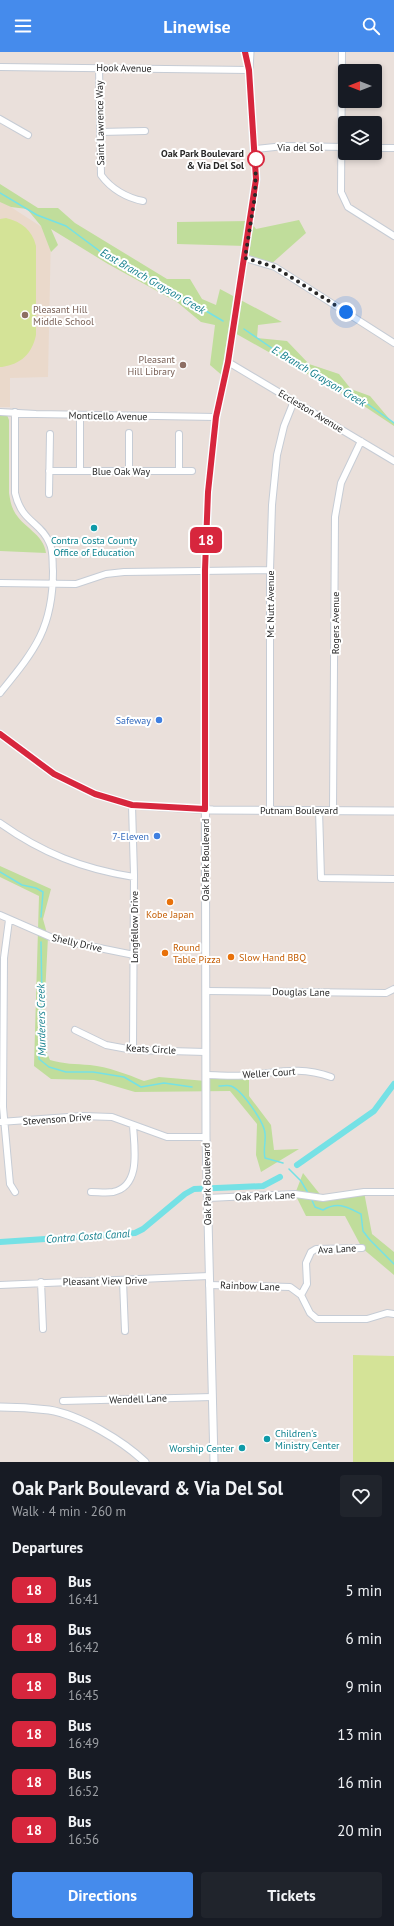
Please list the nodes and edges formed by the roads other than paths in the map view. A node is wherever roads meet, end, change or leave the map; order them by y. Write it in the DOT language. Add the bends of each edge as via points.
graph roads {
  1 [pos="245,52"];
  2 [pos="250,52"];
  3 [pos="342,52"];
  4 [pos="0,67"];
  5 [pos="99,67"];
  6 [pos="249,70"];
  7 [pos="343,116"];
  8 [pos="0,119"];
  9 [pos="145,131"];
  10 [pos="100,132"];
  11 [pos="28,135"];
  12 [pos="338,147"];
  13 [pos="382,148"];
  14 [pos="394,148"];
  15 [pos="256,149"];
  16 [pos="342,160"];
  17 [pos="143,201"];
  18 [pos="394,236"];
  19 [pos="245,258"];
  20 [pos="394,343"];
  21 [pos="228,362"];
  22 [pos="294,401"];
  23 [pos="0,412"];
  24 [pos="15,412"];
  25 [pos="80,415"];
  26 [pos="216,417"];
  27 [pos="129,433"];
  28 [pos="50,434"];
  29 [pos="179,434"];
  30 [pos="361,441"];
  31 [pos="394,461"];
  32 [pos="49,470"];
  33 [pos="80,470"];
  34 [pos="129,471"];
  35 [pos="179,471"];
  36 [pos="192,471"];
  37 [pos="49,494"];
  38 [pos="205,570"];
  39 [pos="270,570"];
  40 [pos="0,583"];
  41 [pos="53,584"];
  42 [pos="0,693"];
  43 [pos="0,734"];
  44 [pos="132,805"];
  45 [pos="205,809"];
  46 [pos="270,810"];
  47 [pos="319,810"];
  48 [pos="333,811"];
  49 [pos="394,811"];
  50 [pos="0,823"];
  51 [pos="134,877"];
  52 [pos="394,878"];
  53 [pos="0,914"];
  54 [pos="9,920"];
  55 [pos="134,955"];
  56 [pos="394,989"];
  57 [pos="206,991"];
  58 [pos="75,1030"];
  59 [pos="133,1050"];
  60 [pos="206,1052"];
  61 [pos="206,1075"];
  62 [pos="331,1078"];
  63 [pos="2,1122"];
  64 [pos="133,1125"];
  65 [pos="206,1137"];
  66 [pos="15,1192"];
  67 [pos="91,1192"];
  68 [pos="394,1192"];
  69 [pos="208,1195"];
  70 [pos="362,1248"];
  71 [pos="209,1276"];
  72 [pos="123,1281"];
  73 [pos="41,1282"];
  74 [pos="0,1285"];
  75 [pos="210,1285"];
  76 [pos="301,1295"];
  77 [pos="394,1314"];
  78 [pos="43,1329"];
  79 [pos="125,1331"];
  80 [pos="212,1397"];
  81 [pos="63,1401"];
  82 [pos="0,1407"];
  83 [pos="145,1462"];
  84 [pos="214,1462"];
  1 -- 6 [label="street, Oak Park Boulevard"];
  2 -- 6 [label="street, Oak Park Boulevard"];
  3 -- 7 [label="street"];
  4 -- 5 [label="street, Hook Avenue"];
  5 -- 6 [label="street, Hook Avenue"];
  5 -- 10 [label="street, Saint Lawrence Way"];
  6 -- 15 [label="street, Oak Park Boulevard"];
  8 -- 11 [label="street"];
  9 -- 10 [label="street"];
  10 -- 17 [label="street, Saint Lawrence Way" via="101,175 106,183 130,198"];
  12 -- 15 [label="street, Via del Sol" via="284,146"];
  13 -- 14 [label="street"];
  15 -- 19 [label="street, Oak Park Boulevard" via="256,179"];
  16 -- 18 [label="street" via="341,192 348,207"];
  19 -- 20 [label="street" via="275,267"];
  19 -- 21 [label="street, Oak Park Boulevard"];
  21 -- 22 [label="street, Eccleston Avenue"];
  21 -- 26 [label="street, Oak Park Boulevard"];
  22 -- 30 [label="street, Eccleston Avenue"];
  22 -- 39 [label="street, Mc Nutt Avenue" via="284,426 277,455"];
  23 -- 24 [label="street, Monticello Avenue"];
  24 -- 25 [label="street, Monticello Avenue"];
  24 -- 41 [label="street" via="15,493 23,514 49,540 52,548"];
  25 -- 26 [label="street, Monticello Avenue"];
  25 -- 33 [label="street"];
  26 -- 38 [label="street, Oak Park Boulevard" via="208,492"];
  27 -- 34 [label="street"];
  28 -- 32 [label="street"];
  29 -- 35 [label="street"];
  30 -- 31 [label="street, Eccleston Avenue"];
  30 -- 48 [label="street, Rogers Avenue" via="341,483 335,517"];
  32 -- 33 [label="street, Blue Oak Way"];
  32 -- 37 [label="street"];
  33 -- 34 [label="street, Blue Oak Way"];
  34 -- 35 [label="street, Blue Oak Way"];
  35 -- 36 [label="street, Blue Oak Way"];
  38 -- 39 [label="street"];
  38 -- 41 [label="street" via="124,572 106,574 76,584"];
  38 -- 45 [label="street, Oak Park Boulevard"];
  39 -- 46 [label="street, Mc Nutt Avenue"];
  40 -- 41 [label="street"];
  41 -- 42 [label="street" via="49,615 42,636"];
  43 -- 44 [label="street, Putnam Boulevard" via="54,774 95,794"];
  44 -- 45 [label="street, Putnam Boulevard"];
  44 -- 51 [label="street, Longfellow Drive"];
  45 -- 46 [label="street, Putnam Boulevard"];
  45 -- 57 [label="street, Oak Park Boulevard"];
  46 -- 47 [label="street, Putnam Boulevard"];
  47 -- 48 [label="street, Putnam Boulevard"];
  47 -- 52 [label="street" via="321,878"];
  48 -- 49 [label="street, Putnam Boulevard"];
  50 -- 51 [label="street" via="25,841 61,858 103,872"];
  51 -- 55 [label="street, Longfellow Drive"];
  53 -- 54 [label="street, Shelly Drive"];
  54 -- 55 [label="street, Shelly Drive" via="55,940"];
  54 -- 63 [label="street" via="4,958"];
  55 -- 59 [label="street, Longfellow Drive"];
  56 -- 57 [label="street, Douglas Lane" via="386,993"];
  57 -- 60 [label="street, Oak Park Boulevard"];
  58 -- 59 [label="street, Keats Circle" via="106,1045"];
  59 -- 60 [label="street, Keats Circle"];
  60 -- 61 [label="street, Oak Park Boulevard"];
  61 -- 62 [label="street, Weller Court" via="315,1071"];
  61 -- 65 [label="street, Oak Park Boulevard"];
  63 -- 64 [label="street, Stevenson Drive" via="82,1116 112,1117"];
  63 -- 66 [label="street" via="10,1184"];
  64 -- 65 [label="street, Stevenson Drive" via="167,1136"];
  64 -- 67 [label="street" via="134,1159 129,1183 113,1192"];
  65 -- 69 [label="street, Oak Park Boulevard"];
  68 -- 69 [label="street, Oak Park Lane" via="364,1192 323,1198 304,1195"];
  69 -- 71 [label="street, Oak Park Boulevard"];
  70 -- 76 [label="street, Ava Lane" via="316,1249 311,1252 306,1263 307,1284"];
  71 -- 72 [label="street, Pleasant View Drive"];
  71 -- 75 [label="street, Oak Park Boulevard"];
  72 -- 73 [label="street, Pleasant View Drive"];
  72 -- 79 [label="street"];
  73 -- 74 [label="street, Pleasant View Drive"];
  73 -- 78 [label="street"];
  75 -- 76 [label="street, Rainbow Lane" via="290,1288"];
  75 -- 80 [label="street, Oak Park Boulevard"];
  76 -- 77 [label="street" via="316,1319 367,1319 387,1313"];
  80 -- 81 [label="street, Wendell Lane"];
  80 -- 84 [label="street, Oak Park Boulevard"];
  82 -- 83 [label="street" via="51,1410 92,1425 122,1443"];
}
